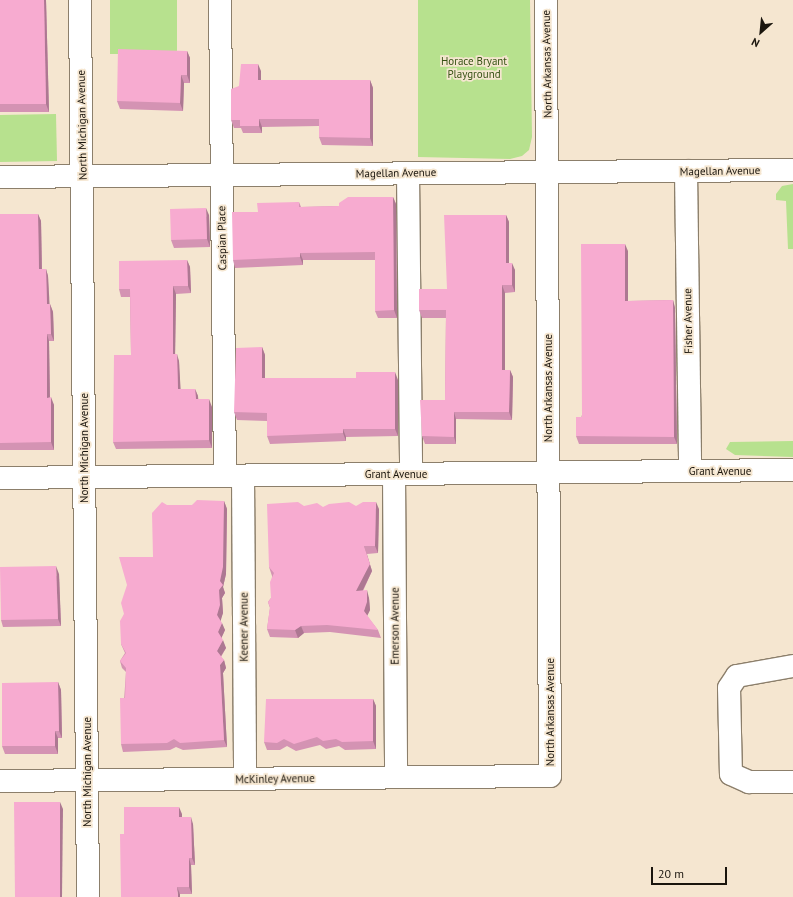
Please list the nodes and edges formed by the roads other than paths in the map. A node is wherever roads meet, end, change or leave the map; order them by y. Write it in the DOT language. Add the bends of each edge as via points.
graph roads {
  1 [pos="80,0"];
  2 [pos="220,0"];
  3 [pos="546,0"];
  4 [pos="793,170"];
  5 [pos="686,171"];
  6 [pos="548,172"];
  7 [pos="408,173"];
  8 [pos="222,175"];
  9 [pos="82,176"];
  10 [pos="0,177"];
  11 [pos="793,470"];
  12 [pos="690,471"];
  13 [pos="548,473"];
  14 [pos="403,474"];
  15 [pos="234,476"];
  16 [pos="85,477"];
  17 [pos="0,478"];
  18 [pos="793,666"];
  19 [pos="550,776"];
  20 [pos="396,777"];
  21 [pos="245,779"];
  22 [pos="87,780"];
  23 [pos="0,781"];
  24 [pos="793,782"];
  25 [pos="88,897"];
  1 -- 9 [label="street, North Michigan Avenue"];
  2 -- 8 [label="street, Caspian Place"];
  3 -- 6 [label="street, North Arkansas Avenue"];
  4 -- 5 [label="street, Magellan Avenue"];
  5 -- 6 [label="street, Magellan Avenue"];
  5 -- 12 [label="street, Fisher Avenue"];
  6 -- 7 [label="street, Magellan Avenue"];
  6 -- 13 [label="street, North Arkansas Avenue"];
  7 -- 8 [label="street, Magellan Avenue"];
  7 -- 14 [label="street, Emerson Avenue"];
  8 -- 9 [label="street, Magellan Avenue"];
  8 -- 15 [label="street, Caspian Place"];
  9 -- 10 [label="street, Magellan Avenue"];
  9 -- 16 [label="street, North Michigan Avenue"];
  11 -- 12 [label="street, Grant Avenue"];
  12 -- 13 [label="street, Grant Avenue"];
  13 -- 14 [label="street, Grant Avenue"];
  13 -- 19 [label="street, North Arkansas Avenue"];
  14 -- 15 [label="street, Grant Avenue"];
  14 -- 20 [label="street, Emerson Avenue"];
  15 -- 16 [label="street, Grant Avenue"];
  15 -- 21 [label="street, Keener Avenue"];
  16 -- 17 [label="street, Grant Avenue"];
  16 -- 22 [label="street, North Michigan Avenue"];
  18 -- 24 [label="street" via="737,676 729,688 731,774 749,782"];
  19 -- 20 [label="street, McKinley Avenue"];
  20 -- 21 [label="street, McKinley Avenue"];
  21 -- 22 [label="street, McKinley Avenue"];
  22 -- 23 [label="street, McKinley Avenue"];
  22 -- 25 [label="street, North Michigan Avenue"];
}
